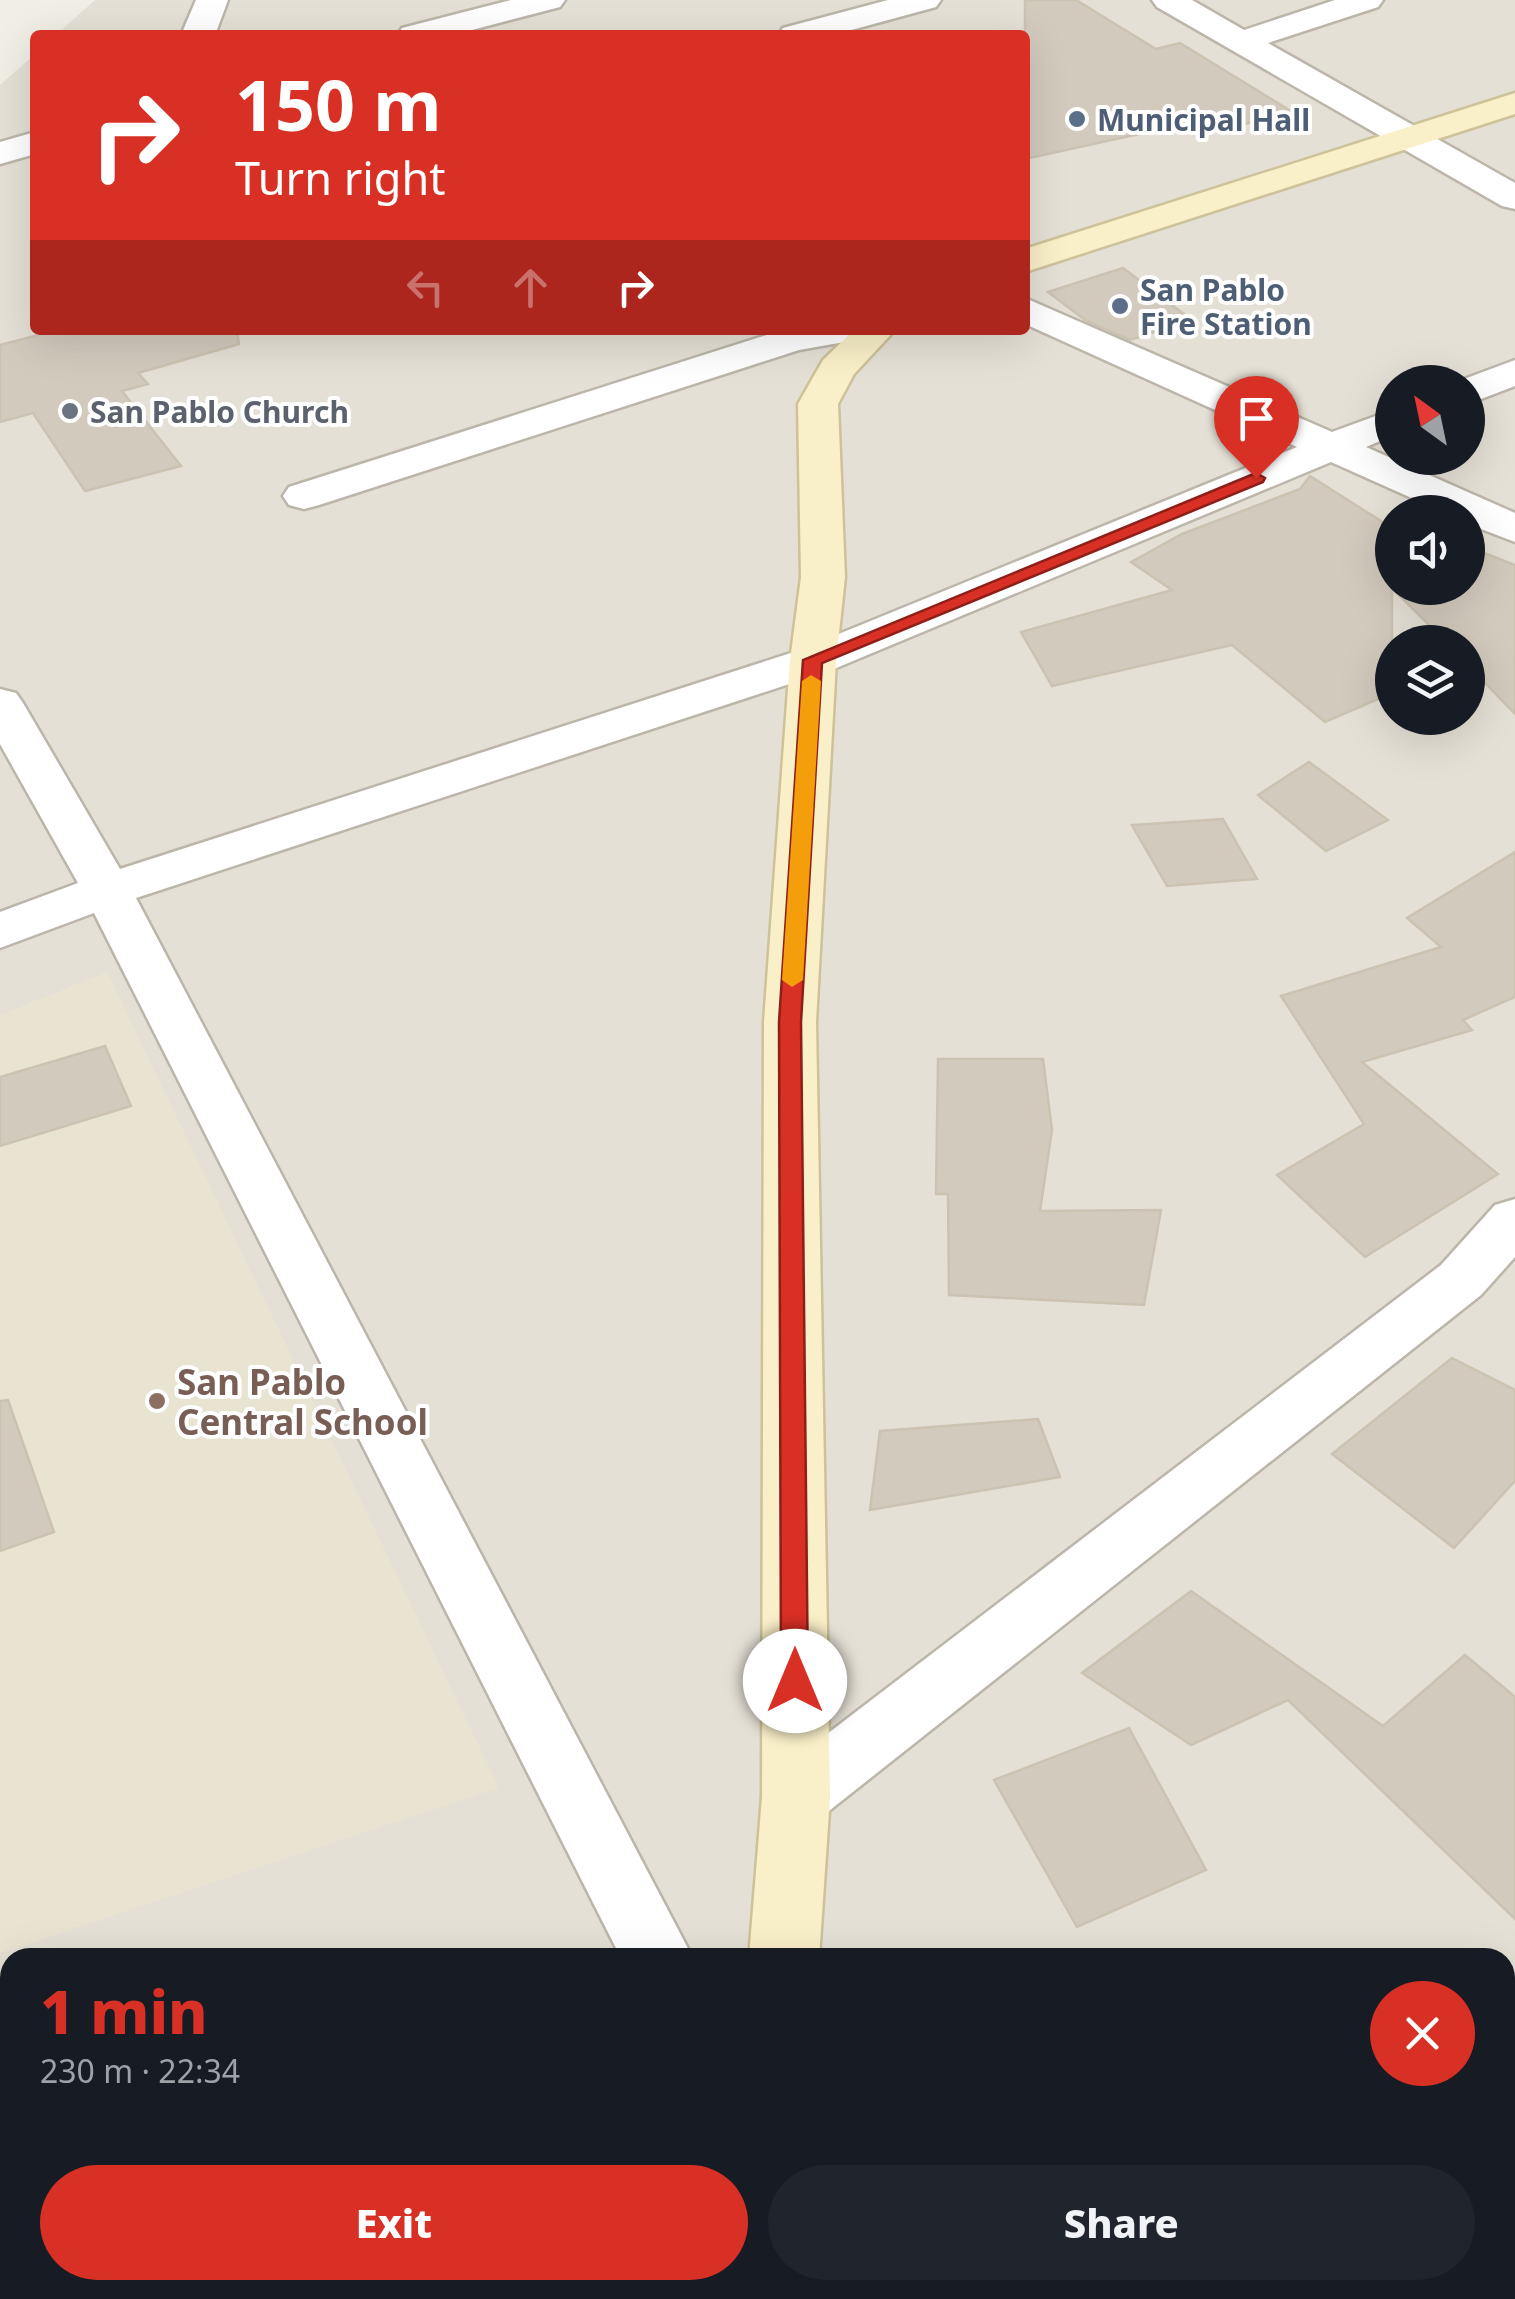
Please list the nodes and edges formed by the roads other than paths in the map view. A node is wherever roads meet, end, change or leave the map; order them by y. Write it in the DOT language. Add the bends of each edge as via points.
graph roads {
  1 [pos="212,0"];
  2 [pos="549,0"];
  3 [pos="925,0"];
  4 [pos="1168,0"];
  5 [pos="1367,0"];
  6 [pos="200,30"];
  7 [pos="433,30"];
  8 [pos="814,30"];
  9 [pos="1243,41"];
  10 [pos="1515,104"];
  11 [pos="1404,138"];
  12 [pos="30,144"];
  13 [pos="0,153"];
  14 [pos="1515,198"];
  15 [pos="1030,259"];
  16 [pos="1030,312"];
  17 [pos="820,335"];
  18 [pos="871,335"];
  19 [pos="1515,372"];
  20 [pos="1485,385"];
  21 [pos="1375,429"];
  22 [pos="1330,448"];
  23 [pos="304,496"];
  24 [pos="1515,529"];
  25 [pos="813,660"];
  26 [pos="0,704"];
  27 [pos="107,890"];
  28 [pos="0,932"];
  29 [pos="1515,1220"];
  30 [pos="796,1797"];
  31 [pos="653,1948"];
  32 [pos="785,1948"];
  1 -- 6 [label="street"];
  2 -- 7 [label="street"];
  3 -- 8 [label="street"];
  4 -- 9 [label="street"];
  5 -- 9 [label="street"];
  9 -- 11 [label="street"];
  10 -- 11 [label="street"];
  11 -- 14 [label="street"];
  11 -- 15 [label="street"];
  12 -- 13 [label="street"];
  16 -- 22 [label="street"];
  17 -- 23 [label="street"];
  18 -- 25 [label="street" via="837,368 818,404 823,577"];
  19 -- 20 [label="street"];
  21 -- 22 [label="street"];
  22 -- 24 [label="street"];
  22 -- 25 [label="street"];
  25 -- 27 [label="street"];
  25 -- 30 [label="street" via="790,1022"];
  26 -- 27 [label="street"];
  27 -- 28 [label="street"];
  27 -- 31 [label="street"];
  29 -- 30 [label="street" via="1461,1280"];
  30 -- 32 [label="street"];
}
